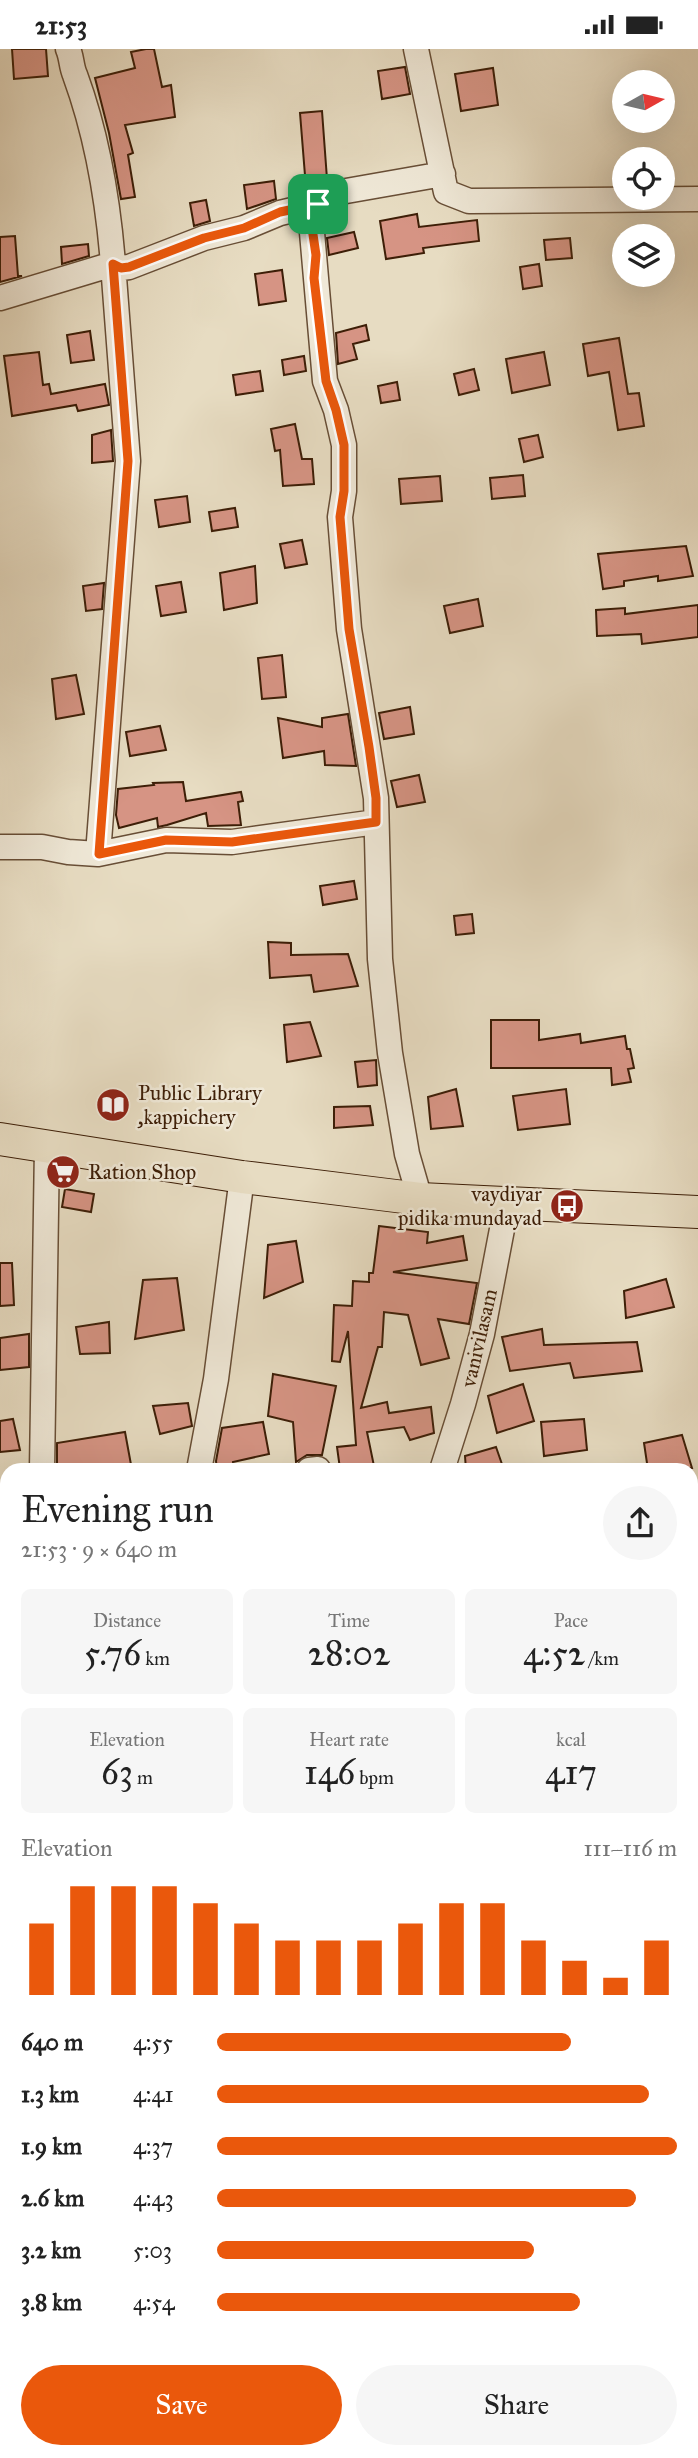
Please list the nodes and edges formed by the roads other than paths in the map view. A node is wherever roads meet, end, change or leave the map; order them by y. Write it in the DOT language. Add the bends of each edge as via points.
graph roads {
  1 [pos="68,49"];
  2 [pos="416,49"];
  3 [pos="443,174"];
  4 [pos="698,199"];
  5 [pos="318,204"];
  6 [pos="113,264"];
  7 [pos="0,298"];
  8 [pos="376,822"];
  9 [pos="0,847"];
  10 [pos="99,854"];
  11 [pos="0,1139"];
  12 [pos="47,1146"];
  13 [pos="242,1177"];
  14 [pos="420,1199"];
  15 [pos="507,1203"];
  16 [pos="698,1212"];
  17 [pos="42,1463"];
  18 [pos="200,1463"];
  19 [pos="444,1463"];
  1 -- 6 [label="street" via="102,177"];
  2 -- 3 [label="street"];
  3 -- 4 [label="street" via="446,193 469,201"];
  3 -- 5 [label="street" via="329,194"];
  5 -- 6 [label="street" via="280,212 129,267"];
  5 -- 8 [label="street" via="311,221 314,278 326,381 344,445 340,517 347,607"];
  6 -- 7 [label="street"];
  6 -- 10 [label="street" via="128,461"];
  8 -- 10 [label="street" via="232,842 166,840"];
  8 -- 14 [label="street" via="380,959 390,1053 407,1154"];
  9 -- 10 [label="street"];
  11 -- 12 [label="main road"];
  12 -- 13 [label="main road"];
  12 -- 17 [label="street"];
  13 -- 14 [label="main road"];
  13 -- 18 [label="street"];
  14 -- 15 [label="main road"];
  15 -- 16 [label="main road"];
  15 -- 19 [label="street, vanivilasam" via="482,1333"];
}
